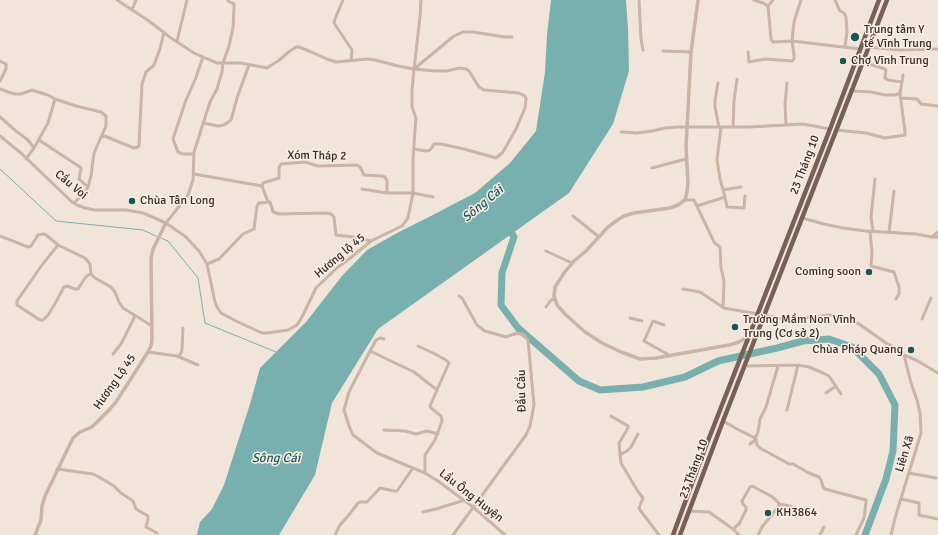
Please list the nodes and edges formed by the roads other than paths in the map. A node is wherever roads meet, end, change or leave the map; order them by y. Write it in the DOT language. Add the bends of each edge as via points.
graph roads {
  1 [pos="117,0"];
  2 [pos="136,0"];
  3 [pos="187,0"];
  4 [pos="343,0"];
  5 [pos="421,0"];
  6 [pos="639,0"];
  7 [pos="698,0"];
  8 [pos="754,0"];
  9 [pos="773,0"];
  10 [pos="801,0"];
  11 [pos="835,0"];
  12 [pos="878,0"];
  13 [pos="886,0"];
  14 [pos="228,1"];
  15 [pos="768,6"];
  16 [pos="132,10"];
  17 [pos="164,32"];
  18 [pos="512,37"];
  19 [pos="177,41"];
  20 [pos="792,41"];
  21 [pos="845,47"];
  22 [pos="868,47"];
  23 [pos="860,49"];
  24 [pos="643,50"];
  25 [pos="938,50"];
  26 [pos="663,51"];
  27 [pos="691,52"];
  28 [pos="748,52"];
  29 [pos="203,57"];
  30 [pos="351,60"];
  31 [pos="0,61"];
  32 [pos="862,62"];
  33 [pos="223,63"];
  34 [pos="250,65"];
  35 [pos="414,69"];
  36 [pos="903,75"];
  37 [pos="737,79"];
  38 [pos="0,81"];
  39 [pos="902,82"];
  40 [pos="718,83"];
  41 [pos="787,83"];
  42 [pos="0,89"];
  43 [pos="852,91"];
  44 [pos="900,93"];
  45 [pos="901,98"];
  46 [pos="55,99"];
  47 [pos="938,106"];
  48 [pos="0,117"];
  49 [pos="203,123"];
  50 [pos="786,124"];
  51 [pos="687,127"];
  52 [pos="720,127"];
  53 [pos="733,127"];
  54 [pos="830,129"];
  55 [pos="836,130"];
  56 [pos="621,132"];
  57 [pos="102,135"];
  58 [pos="0,136"];
  59 [pos="39,140"];
  60 [pos="34,148"];
  61 [pos="414,149"];
  62 [pos="194,154"];
  63 [pos="26,158"];
  64 [pos="686,159"];
  65 [pos="652,168"];
  66 [pos="194,174"];
  67 [pos="875,179"];
  68 [pos="262,186"];
  69 [pos="88,187"];
  70 [pos="741,187"];
  71 [pos="362,189"];
  72 [pos="723,190"];
  73 [pos="894,191"];
  74 [pos="386,193"];
  75 [pos="413,193"];
  76 [pos="433,196"];
  77 [pos="745,196"];
  78 [pos="725,197"];
  79 [pos="685,200"];
  80 [pos="268,202"];
  81 [pos="74,203"];
  82 [pos="697,206"];
  83 [pos="574,216"];
  84 [pos="802,218"];
  85 [pos="166,223"];
  86 [pos="871,231"];
  87 [pos="889,232"];
  88 [pos="938,232"];
  89 [pos="0,236"];
  90 [pos="932,236"];
  91 [pos="599,237"];
  92 [pos="938,237"];
  93 [pos="371,241"];
  94 [pos="58,245"];
  95 [pos="546,251"];
  96 [pos="572,263"];
  97 [pos="207,264"];
  98 [pos="91,274"];
  99 [pos="683,289"];
  100 [pos="459,296"];
  101 [pos="931,298"];
  102 [pos="554,299"];
  103 [pos="896,299"];
  104 [pos="546,307"];
  105 [pos="723,307"];
  106 [pos="758,314"];
  107 [pos="764,315"];
  108 [pos="135,316"];
  109 [pos="630,318"];
  110 [pos="922,319"];
  111 [pos="642,321"];
  112 [pos="664,325"];
  113 [pos="152,326"];
  114 [pos="184,328"];
  115 [pos="749,337"];
  116 [pos="384,339"];
  117 [pos="418,346"];
  118 [pos="370,351"];
  119 [pos="148,352"];
  120 [pos="113,354"];
  121 [pos="669,355"];
  122 [pos="904,355"];
  123 [pos="179,357"];
  124 [pos="198,365"];
  125 [pos="745,365"];
  126 [pos="798,365"];
  127 [pos="778,366"];
  128 [pos="938,373"];
  129 [pos="836,386"];
  130 [pos="437,390"];
  131 [pos="826,393"];
  132 [pos="841,394"];
  133 [pos="787,410"];
  134 [pos="611,416"];
  135 [pos="723,421"];
  136 [pos="384,430"];
  137 [pos="438,434"];
  138 [pos="638,434"];
  139 [pos="756,439"];
  140 [pos="750,444"];
  141 [pos="620,455"];
  142 [pos="413,468"];
  143 [pos="57,469"];
  144 [pos="425,473"];
  145 [pos="909,473"];
  146 [pos="936,478"];
  147 [pos="901,499"];
  148 [pos="465,500"];
  149 [pos="779,504"];
  150 [pos="473,507"];
  151 [pos="683,508"];
  152 [pos="690,511"];
  153 [pos="800,511"];
  154 [pos="423,512"];
  155 [pos="938,519"];
  156 [pos="824,527"];
  157 [pos="733,529"];
  158 [pos="157,533"];
  159 [pos="35,535"];
  160 [pos="335,535"];
  161 [pos="453,535"];
  162 [pos="505,535"];
  163 [pos="658,535"];
  164 [pos="672,535"];
  165 [pos="680,535"];
  166 [pos="739,535"];
  167 [pos="758,535"];
  168 [pos="820,535"];
  169 [pos="856,535"];
  170 [pos="891,535"];
  1 -- 16 [label="street"];
  2 -- 16 [label="street"];
  3 -- 19 [label="street"];
  4 -- 30 [label="street" via="334,23 352,50"];
  5 -- 35 [label="street, Hương lộ 45"];
  6 -- 24 [label="street"];
  7 -- 27 [label="street"];
  8 -- 15 [label="street"];
  9 -- 15 [label="street"];
  10 -- 20 [label="street" via="794,22"];
  11 -- 21 [label="street" via="840,12 846,17"];
  12 -- 23 [label="main road, 23 Tháng 10"];
  13 -- 22 [label="main road, 23 Tháng 10"];
  14 -- 33 [label="street" via="234,4 233,28"];
  15 -- 20 [label="street" via="773,42"];
  16 -- 17 [label="street"];
  17 -- 19 [label="street"];
  17 -- 57 [label="street" via="154,65 146,72 142,84 138,147 134,148"];
  18 -- 35 [label="street" via="463,32 454,36"];
  19 -- 29 [label="street"];
  20 -- 21 [label="street"];
  20 -- 28 [label="street" via="792,61 765,59 749,62"];
  21 -- 23 [label="street"];
  22 -- 25 [label="street"];
  22 -- 32 [label="main road, 23 Tháng 10"];
  23 -- 54 [label="main road, 23 Tháng 10"];
  26 -- 27 [label="street"];
  27 -- 51 [label="street"];
  29 -- 33 [label="street"];
  29 -- 62 [label="street" via="173,139 178,152"];
  30 -- 34 [label="street" via="327,60 296,47 267,68"];
  30 -- 35 [label="street" via="367,59"];
  31 -- 38 [label="street" via="6,64 6,69"];
  32 -- 39 [label="street" via="886,70 885,78 888,80"];
  32 -- 43 [label="main road, 23 Tháng 10"];
  33 -- 34 [label="street"];
  33 -- 49 [label="street" via="217,90"];
  34 -- 49 [label="street" via="231,120 218,126"];
  35 -- 61 [label="street, Hương lộ 45"];
  35 -- 61 [label="street" via="466,69 484,90 519,93 526,99 516,128 503,152 496,158 441,144 434,144 426,151"];
  36 -- 39 [label="street"];
  37 -- 53 [label="street"];
  39 -- 44 [label="street"];
  40 -- 52 [label="street" via="715,107"];
  41 -- 50 [label="street"];
  42 -- 46 [label="street" via="15,94 32,90"];
  43 -- 44 [label="street" via="885,95"];
  43 -- 55 [label="main road, 23 Tháng 10"];
  44 -- 45 [label="street"];
  45 -- 47 [label="street" via="917,99 921,104"];
  45 -- 55 [label="street" via="905,135 885,138"];
  46 -- 57 [label="street" via="103,113 107,120"];
  46 -- 59 [label="street" via="48,123"];
  48 -- 60 [label="street"];
  49 -- 62 [label="street"];
  50 -- 53 [label="street"];
  50 -- 54 [label="street"];
  51 -- 52 [label="street"];
  51 -- 56 [label="street" via="637,133"];
  51 -- 64 [label="street"];
  52 -- 53 [label="street"];
  52 -- 72 [label="street" via="717,160"];
  54 -- 55 [label="main road"];
  54 -- 106 [label="main road, 23 Tháng 10"];
  55 -- 84 [label="main road, 23 Tháng 10"];
  57 -- 69 [label="street" via="94,151"];
  58 -- 63 [label="street, Cầu Voi"];
  59 -- 60 [label="street"];
  59 -- 69 [label="street" via="80,167 79,179"];
  60 -- 63 [label="street"];
  61 -- 75 [label="street, Hương lộ 45"];
  62 -- 66 [label="street"];
  63 -- 81 [label="street, Cầu Voi"];
  64 -- 65 [label="street"];
  64 -- 79 [label="street" via="688,183"];
  66 -- 68 [label="street"];
  66 -- 85 [label="street" via="188,195"];
  67 -- 86 [label="street"];
  68 -- 74 [label="street, Xóm Tháp 2" via="263,183 279,178 281,164 305,162 318,166 358,166 364,175 386,177"];
  68 -- 80 [label="street"];
  69 -- 81 [label="street"];
  70 -- 72 [label="street"];
  71 -- 74 [label="street"];
  72 -- 78 [label="street"];
  73 -- 87 [label="street"];
  74 -- 75 [label="street"];
  75 -- 76 [label="street"];
  75 -- 93 [label="street, Hương lộ 45" via="409,215 404,223"];
  77 -- 78 [label="street" via="744,208 727,207"];
  78 -- 82 [label="street"];
  79 -- 82 [label="street" via="694,200"];
  79 -- 91 [label="street" via="670,208 624,216"];
  80 -- 93 [label="street" via="273,212 282,214 331,214 334,217 336,235"];
  80 -- 97 [label="street" via="258,204 254,230 241,236 219,259"];
  81 -- 85 [label="street, Cầu Voi" via="89,209 136,211"];
  82 -- 105 [label="street" via="714,242 720,247 724,281"];
  83 -- 91 [label="street"];
  84 -- 86 [label="street" via="843,228"];
  84 -- 107 [label="main road, 23 Tháng 10"];
  85 -- 97 [label="street, Hương lộ 45" via="191,242"];
  85 -- 113 [label="street, Hương Lộ 45" via="152,252"];
  86 -- 87 [label="street"];
  86 -- 103 [label="street" via="871,266 894,272 900,287"];
  87 -- 90 [label="street"];
  88 -- 90 [label="street"];
  89 -- 94 [label="street" via="28,248 38,235 43,234"];
  90 -- 92 [label="street"];
  91 -- 96 [label="street"];
  93 -- 97 [label="street, Hương lộ 45" via="318,286 297,325 288,330 268,333 260,332 221,313 215,302"];
  94 -- 98 [label="street" via="86,260"];
  94 -- 98 [label="street" via="42,264 17,301 17,305 43,320 64,287 78,289"];
  95 -- 96 [label="street"];
  96 -- 102 [label="street" via="556,285"];
  98 -- 108 [label="street" via="111,287 123,308"];
  99 -- 105 [label="street" via="700,292"];
  100 -- 150 [label="street, Đầu Cầu" via="477,326 506,337 517,333 524,335 528,340 534,405 526,435"];
  101 -- 110 [label="street"];
  102 -- 104 [label="street"];
  102 -- 121 [label="street" via="567,316 602,343 636,358"];
  105 -- 106 [label="street"];
  106 -- 107 [label="main road"];
  106 -- 115 [label="main road, 23 Tháng 10"];
  107 -- 122 [label="street" via="798,319 830,315 844,318 868,330"];
  107 -- 125 [label="main road, 23 Tháng 10"];
  108 -- 113 [label="street"];
  108 -- 120 [label="street"];
  109 -- 111 [label="street"];
  112 -- 121 [label="street" via="653,321 644,341"];
  113 -- 119 [label="street, Hương Lộ 45" via="152,340"];
  114 -- 123 [label="street"];
  115 -- 121 [label="street" via="735,343"];
  115 -- 151 [label="main road, 23 Tháng 10"];
  116 -- 118 [label="street" via="376,340"];
  117 -- 130 [label="street" via="449,363"];
  118 -- 130 [label="street" via="414,372"];
  118 -- 142 [label="street, Lầu Ông Huyện" via="350,392 344,412 352,435 377,453"];
  119 -- 123 [label="street"];
  119 -- 143 [label="street, Hương Lộ 45" via="116,402 92,427 72,438"];
  122 -- 128 [label="street"];
  122 -- 145 [label="street, Liên Xã" via="918,400 921,430"];
  123 -- 124 [label="street"];
  125 -- 127 [label="street"];
  125 -- 135 [label="main road, 23 Tháng 10"];
  126 -- 127 [label="street"];
  126 -- 129 [label="street" via="828,375"];
  126 -- 133 [label="street"];
  127 -- 139 [label="street"];
  129 -- 131 [label="street"];
  129 -- 132 [label="street"];
  130 -- 137 [label="street, Lầu Ông Huyện" via="430,406 442,418"];
  134 -- 141 [label="street" via="628,426 619,443"];
  135 -- 139 [label="street"];
  135 -- 152 [label="main road, 23 Tháng 10"];
  136 -- 137 [label="street" via="416,434 427,431"];
  137 -- 144 [label="street, Lầu Ông Huyện" via="427,452"];
  138 -- 141 [label="street" via="633,445"];
  139 -- 140 [label="street"];
  139 -- 169 [label="street" via="760,448 819,478 825,489 866,500 864,518"];
  141 -- 163 [label="street" via="621,463 643,498 639,510"];
  142 -- 144 [label="street, Lầu Ông Huyện"];
  142 -- 160 [label="street" via="397,491 380,488 368,502 358,503 340,524"];
  143 -- 158 [label="street" via="93,474 114,486 133,501 136,509 148,516 146,527"];
  143 -- 159 [label="street, Hương Lộ 45" via="45,496 41,520"];
  144 -- 148 [label="street, Lầu Ông Huyện"];
  145 -- 146 [label="street"];
  145 -- 147 [label="street, Liên Xã"];
  147 -- 155 [label="street" via="919,503 919,515"];
  147 -- 170 [label="street, Liên Xã"];
  148 -- 150 [label="street, Lầu Ông Huyện"];
  148 -- 154 [label="street"];
  149 -- 153 [label="street"];
  149 -- 157 [label="street" via="771,496 751,486 742,501 746,510 739,524"];
  149 -- 167 [label="street"];
  150 -- 161 [label="street, Đầu Cầu"];
  150 -- 162 [label="street, Lầu Ông Huyện"];
  151 -- 152 [label="main road"];
  151 -- 164 [label="main road, 23 Tháng 10"];
  152 -- 157 [label="street" via="707,511"];
  152 -- 165 [label="main road, 23 Tháng 10"];
  156 -- 168 [label="street"];
  157 -- 166 [label="street"];
}
